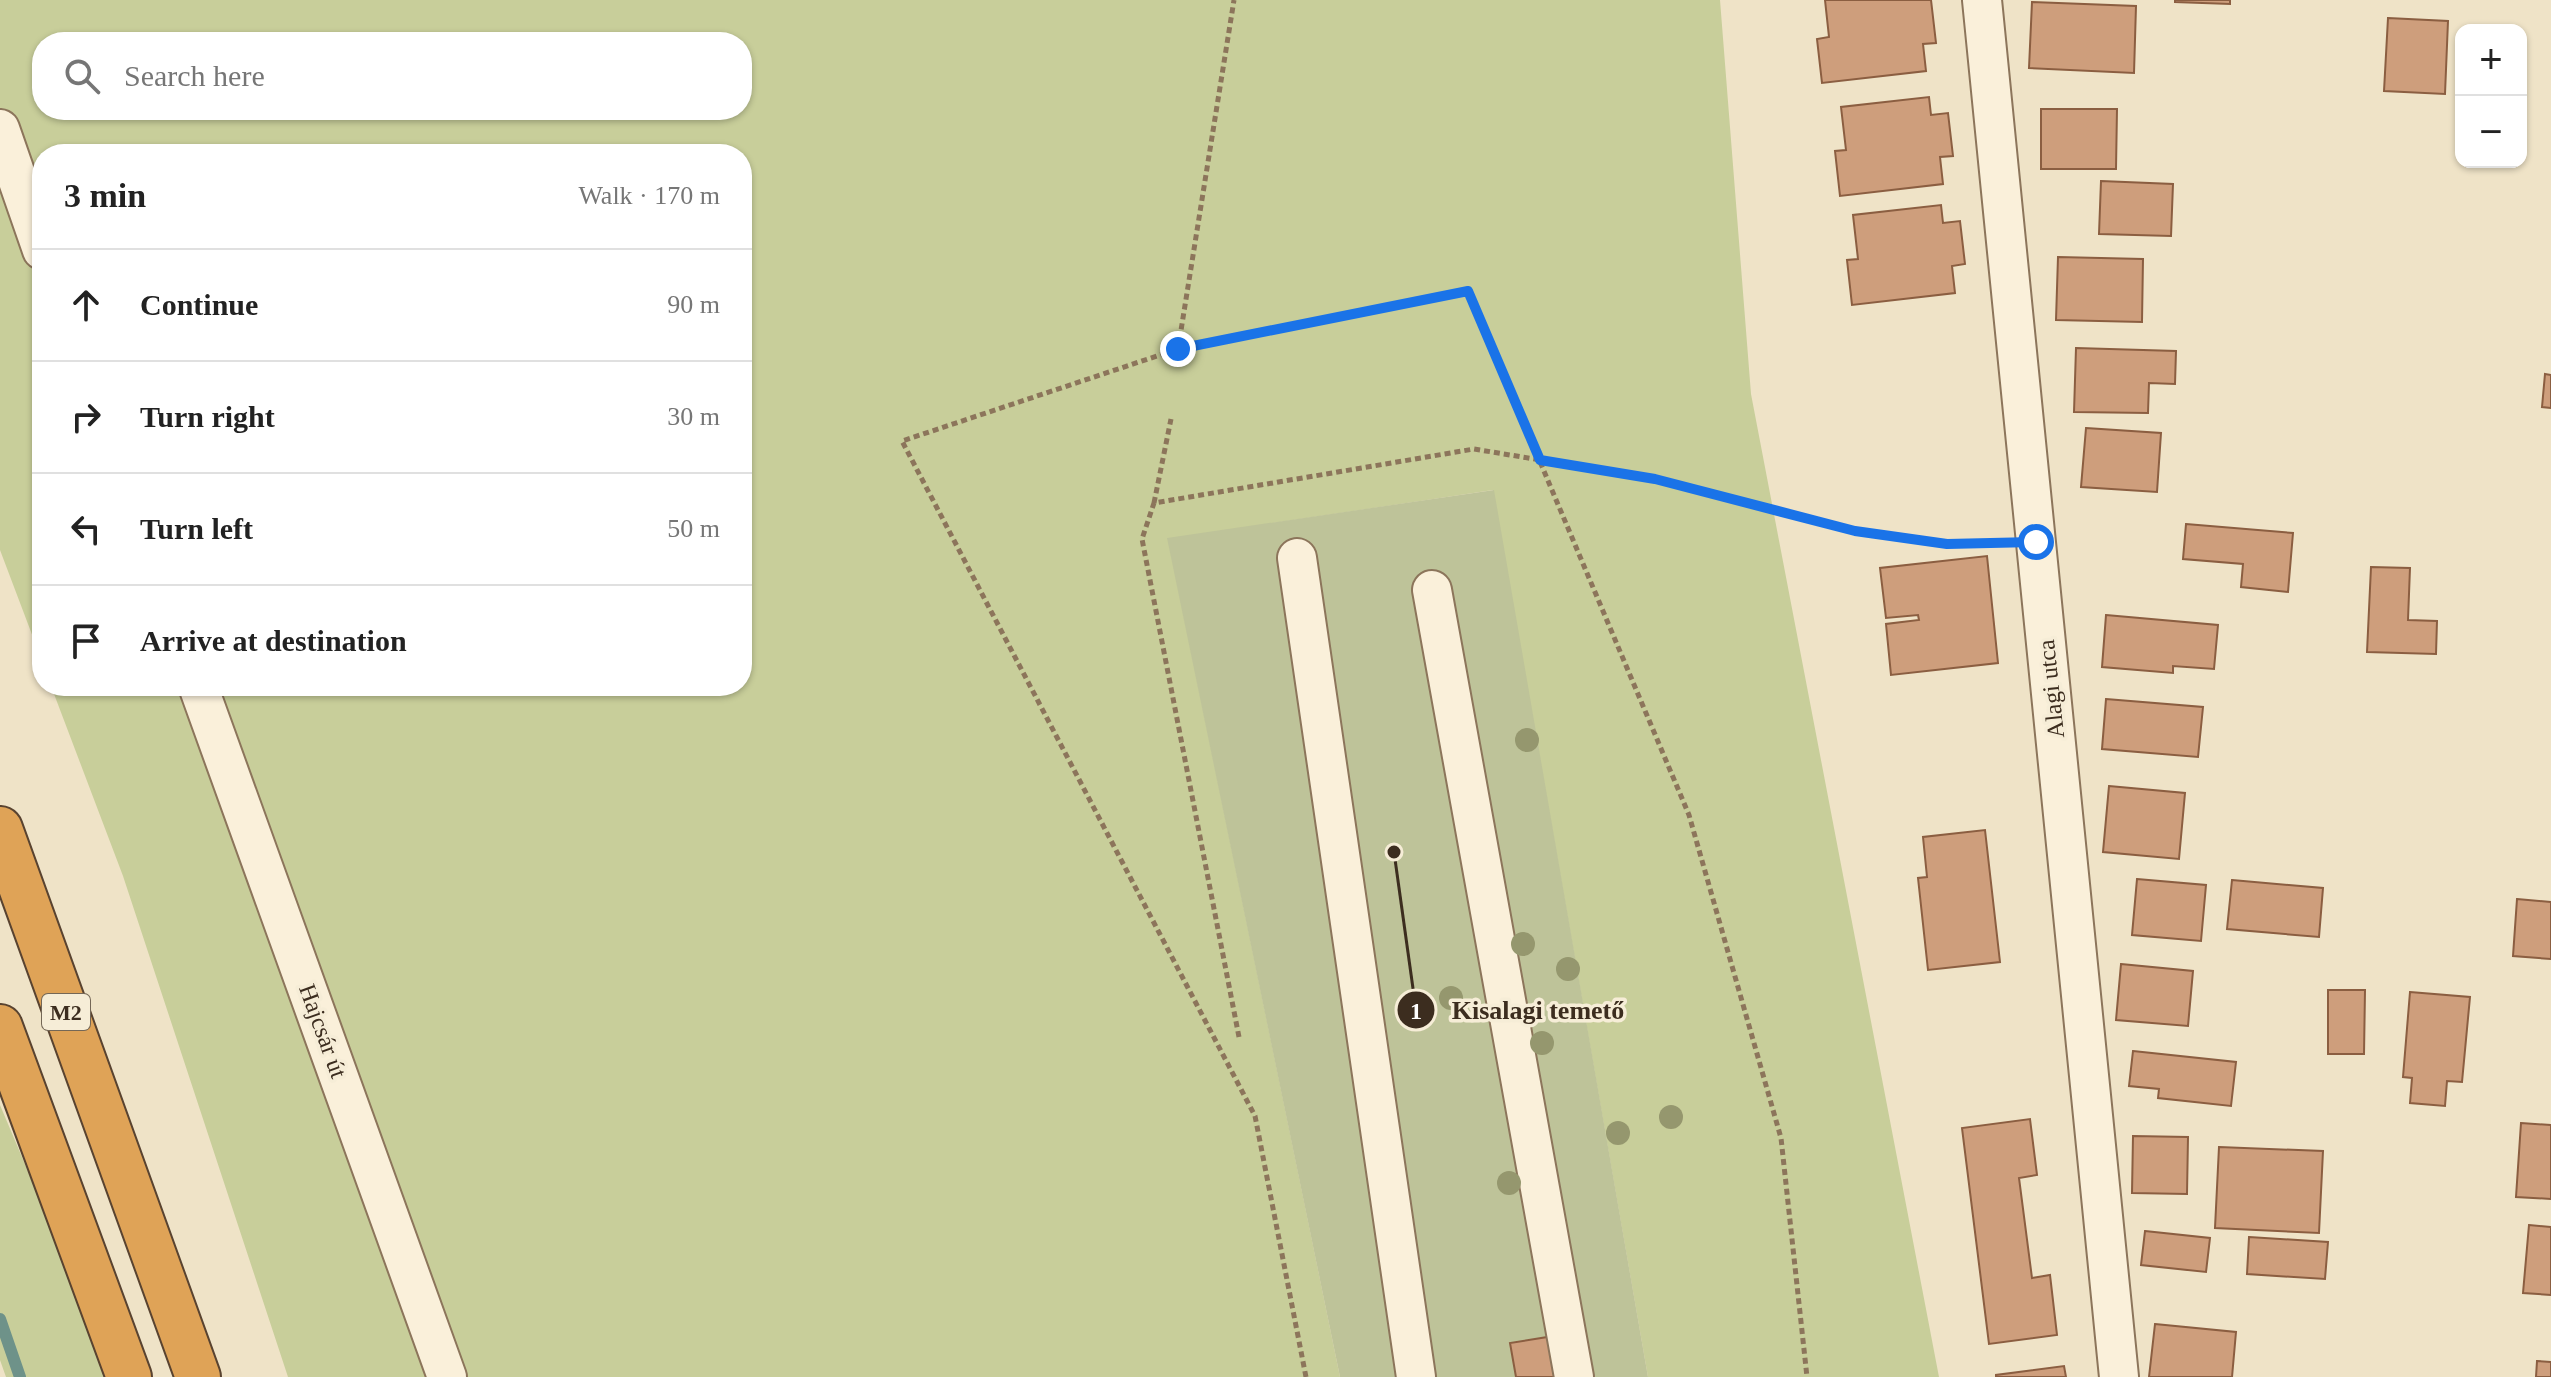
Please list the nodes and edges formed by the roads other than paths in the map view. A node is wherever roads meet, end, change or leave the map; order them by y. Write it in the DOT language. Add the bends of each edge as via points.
graph roads {
  1 [pos="1982,0"];
  2 [pos="0,129"];
  3 [pos="32,221"];
  4 [pos="1297,558"];
  5 [pos="1432,590"];
  6 [pos="202,696"];
  7 [pos="0,829"];
  8 [pos="0,1027"];
  9 [pos="129,1377"];
  10 [pos="198,1377"];
  11 [pos="447,1377"];
  12 [pos="1416,1377"];
  13 [pos="1574,1377"];
  14 [pos="2119,1377"];
  1 -- 14 [label="street, Alagi utca"];
  2 -- 3 [label="street"];
  4 -- 12 [label="street"];
  5 -- 13 [label="street"];
  6 -- 11 [label="street, Hajcsár út"];
  7 -- 10 [label="highway, M2"];
  8 -- 9 [label="highway"];
}
